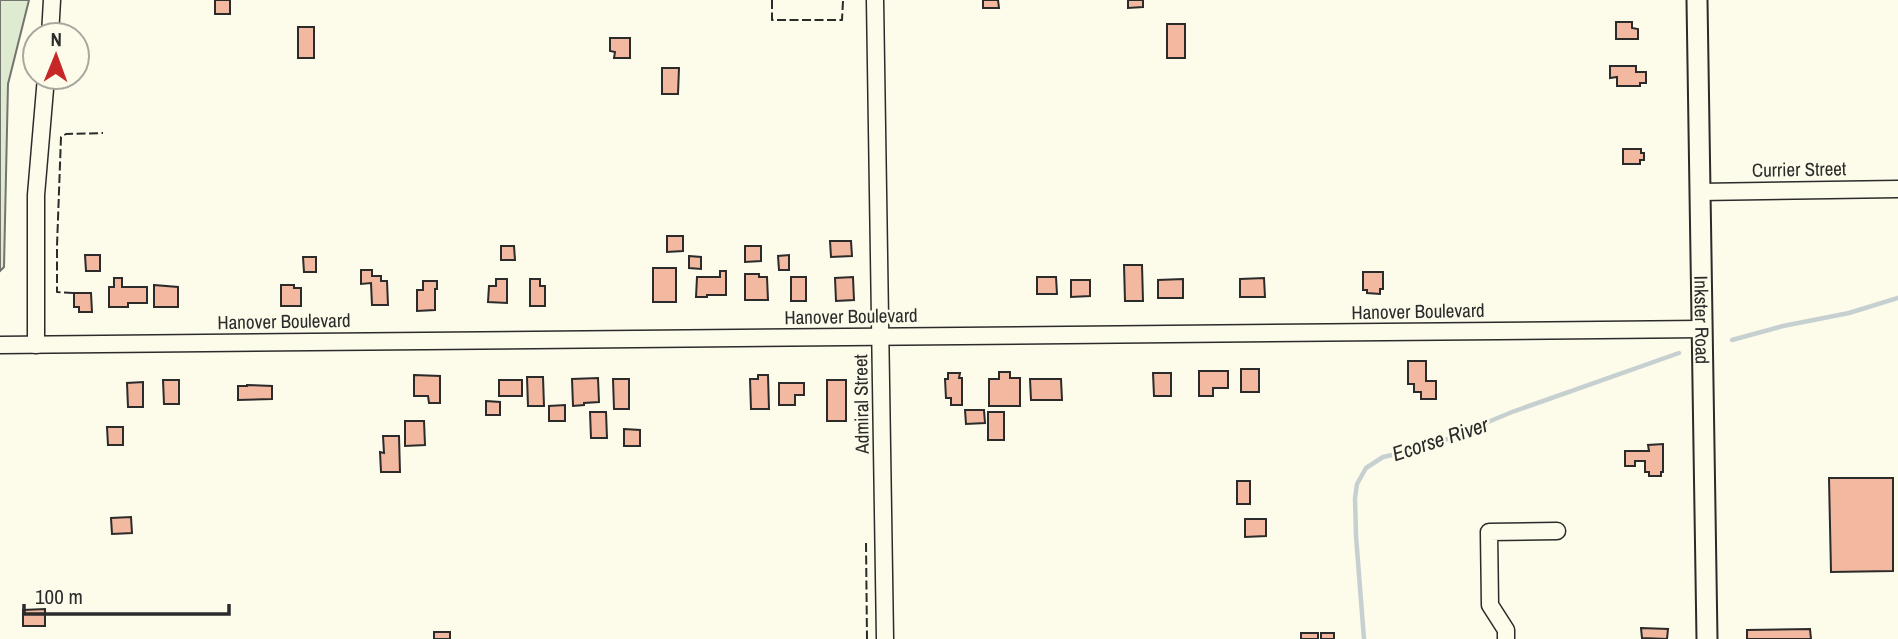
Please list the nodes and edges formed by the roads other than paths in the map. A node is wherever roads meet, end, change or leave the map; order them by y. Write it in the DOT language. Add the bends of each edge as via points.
graph roads {
  1 [pos="52,0"];
  2 [pos="876,0"];
  3 [pos="1697,0"];
  4 [pos="51,21"];
  5 [pos="45,91"];
  6 [pos="1898,189"];
  7 [pos="1700,192"];
  8 [pos="1702,329"];
  9 [pos="881,337"];
  10 [pos="0,345"];
  11 [pos="36,345"];
  12 [pos="1557,531"];
  13 [pos="886,639"];
  14 [pos="1506,639"];
  15 [pos="1707,639"];
  1 -- 4 [label="street"];
  2 -- 9 [label="street, Admiral Street"];
  3 -- 7 [label="main road, Inkster Road"];
  5 -- 11 [label="street" via="36,195"];
  6 -- 7 [label="street, Currier Street"];
  7 -- 8 [label="main road, Inkster Road"];
  8 -- 9 [label="street, Hanover Boulevard"];
  8 -- 15 [label="main road, Inkster Road"];
  9 -- 11 [label="street, Hanover Boulevard"];
  9 -- 13 [label="street, Admiral Street"];
  10 -- 11 [label="street, Hanover Boulevard"];
  12 -- 14 [label="street" via="1489,531 1490,605 1506,630"];
}
